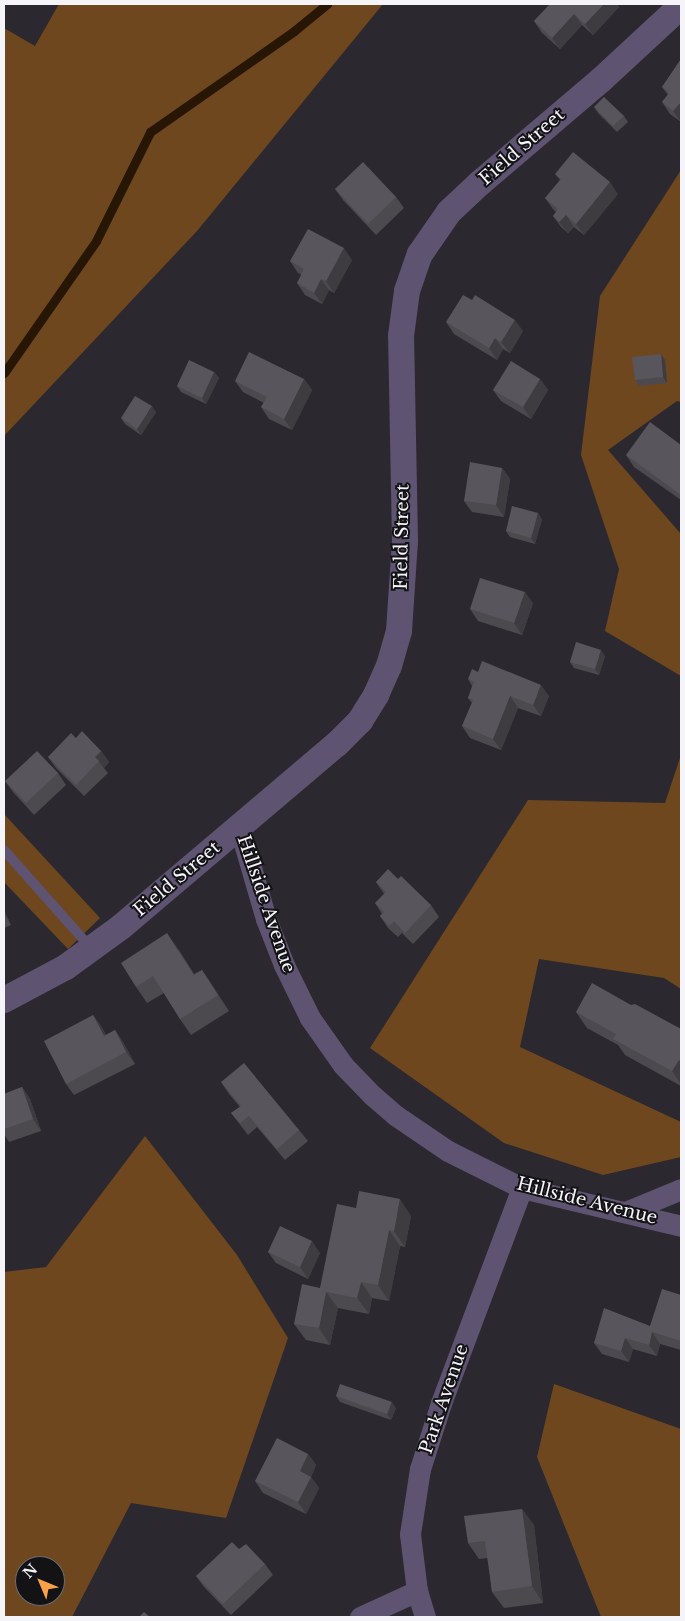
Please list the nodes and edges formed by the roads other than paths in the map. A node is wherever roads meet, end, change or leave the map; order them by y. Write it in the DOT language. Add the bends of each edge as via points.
graph roads {
  1 [pos="681,6"];
  2 [pos="239,826"];
  3 [pos="4,850"];
  4 [pos="92,949"];
  5 [pos="4,1000"];
  6 [pos="522,1188"];
  7 [pos="681,1189"];
  8 [pos="628,1211"];
  9 [pos="681,1226"];
  10 [pos="417,1591"];
  11 [pos="360,1617"];
  12 [pos="425,1617"];
  1 -- 2 [label="street, Field Street" via="449,212 420,254 407,291 400,336 405,541 399,631 389,666 360,720 337,744"];
  2 -- 4 [label="street, Field Street"];
  2 -- 6 [label="street, Hillside Avenue" via="284,965 310,1018 344,1065 395,1115 448,1151"];
  3 -- 4 [label="lane"];
  4 -- 5 [label="street, Field Street" via="66,968"];
  6 -- 8 [label="street, Hillside Avenue"];
  6 -- 10 [label="street, Park Avenue" via="441,1403 420,1469 410,1534"];
  7 -- 8 [label="street"];
  8 -- 9 [label="street, Hillside Avenue"];
  10 -- 11 [label="street"];
  10 -- 12 [label="street, Park Avenue"];
}
